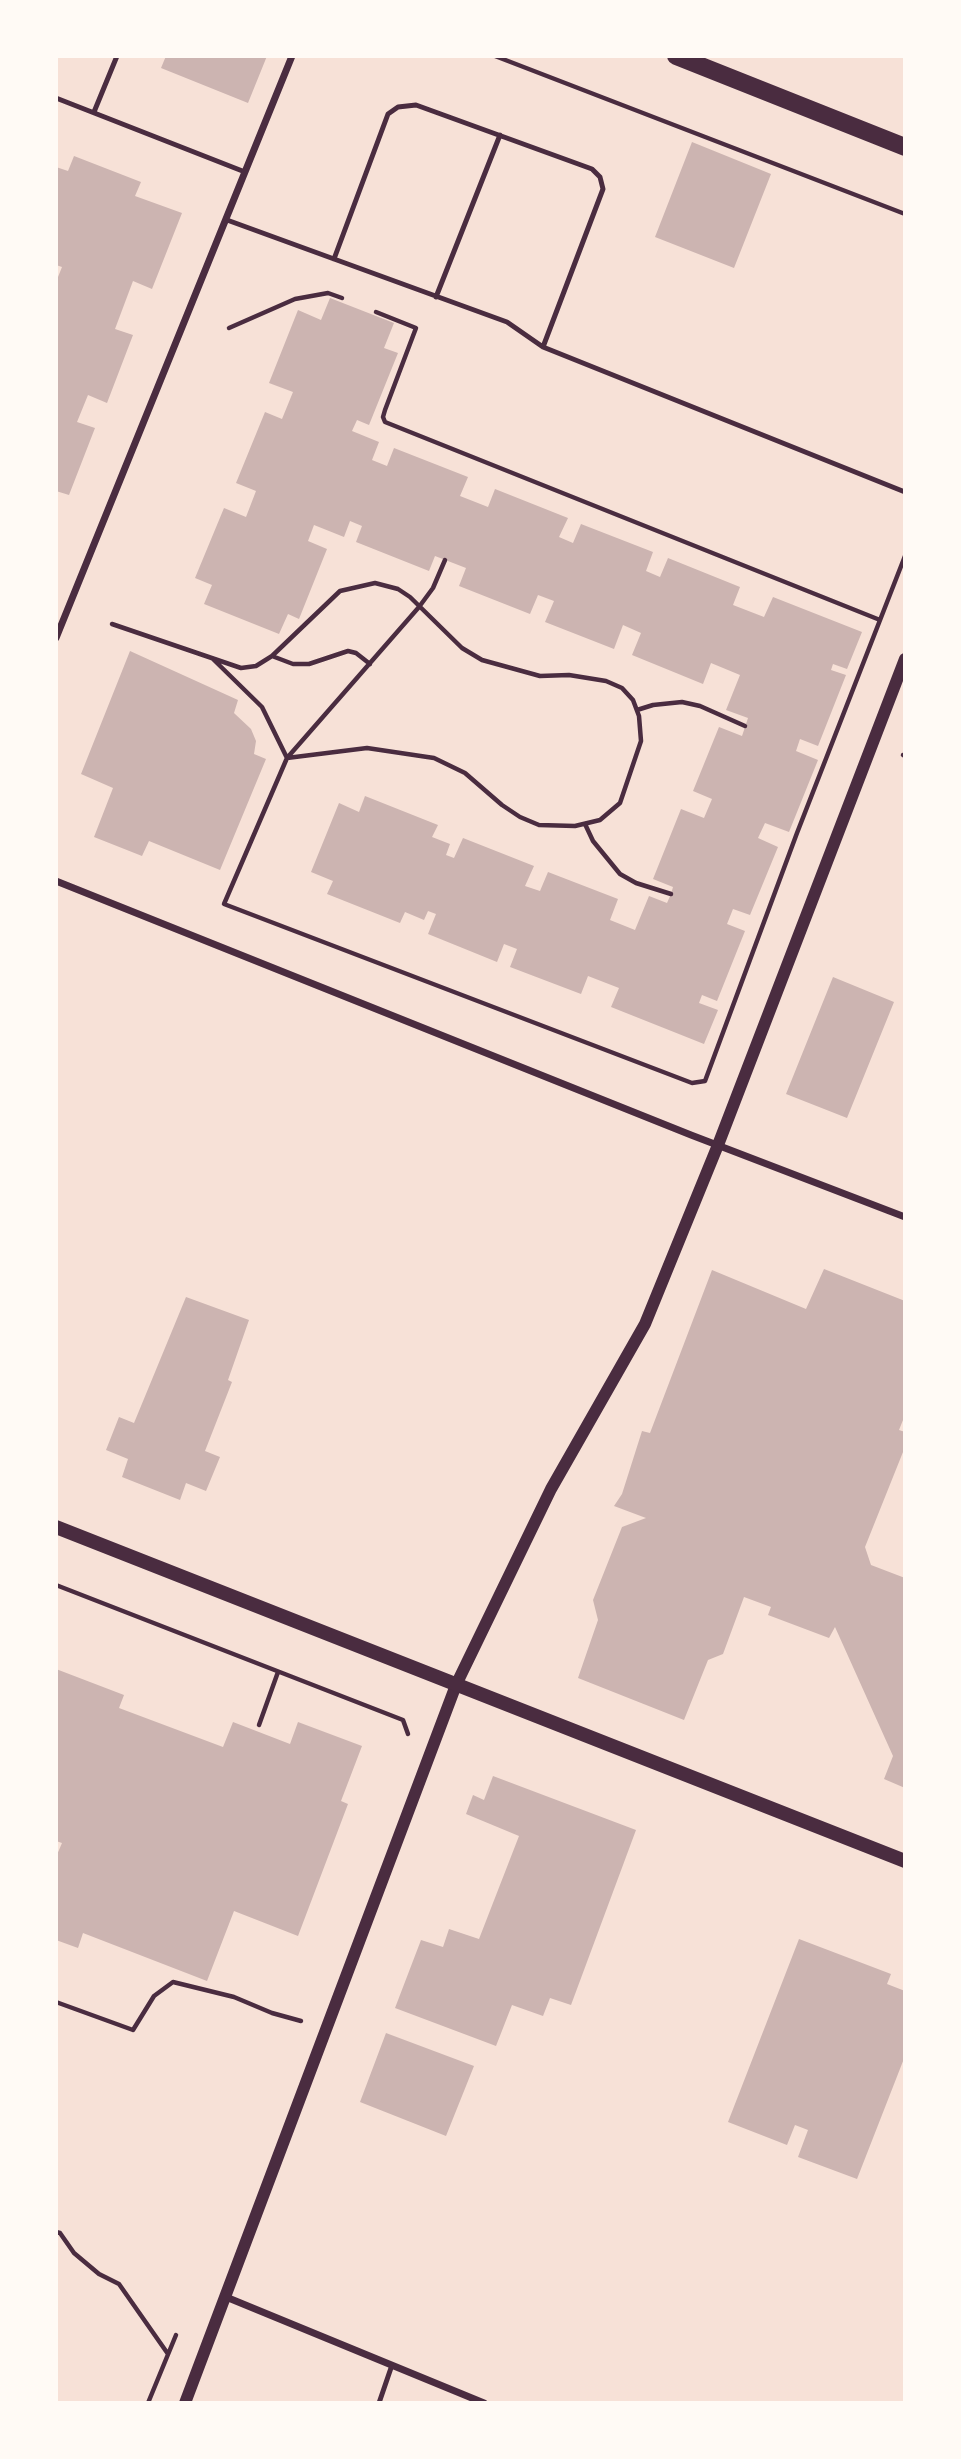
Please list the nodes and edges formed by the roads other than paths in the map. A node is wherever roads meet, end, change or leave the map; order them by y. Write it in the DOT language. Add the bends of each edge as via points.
graph roads {
  1 [pos="117,56"];
  2 [pos="292,56"];
  3 [pos="677,56"];
  4 [pos="56,98"];
  5 [pos="94,112"];
  6 [pos="500,135"];
  7 [pos="905,147"];
  8 [pos="245,172"];
  9 [pos="227,220"];
  10 [pos="334,260"];
  11 [pos="436,297"];
  12 [pos="544,347"];
  13 [pos="905,492"];
  14 [pos="56,638"];
  15 [pos="905,659"];
  16 [pos="56,881"];
  17 [pos="718,1145"];
  18 [pos="905,1217"];
  19 [pos="56,1528"];
  20 [pos="456,1685"];
  21 [pos="905,1861"];
  22 [pos="226,2297"];
  23 [pos="392,2365"];
  24 [pos="471,2401"];
  25 [pos="185,2403"];
  26 [pos="379,2403"];
  27 [pos="484,2403"];
  1 -- 5 [label="lane"];
  2 -- 8 [label="street"];
  3 -- 7 [label="main road"];
  4 -- 5 [label="lane"];
  5 -- 8 [label="lane"];
  6 -- 10 [label="lane" via="416,104 388,114"];
  6 -- 11 [label="lane"];
  6 -- 12 [label="lane" via="592,169 603,189"];
  8 -- 9 [label="street"];
  9 -- 10 [label="lane"];
  9 -- 14 [label="street"];
  10 -- 11 [label="lane"];
  11 -- 12 [label="lane" via="507,322"];
  12 -- 13 [label="lane"];
  15 -- 17 [label="street"];
  16 -- 17 [label="street"];
  17 -- 18 [label="street"];
  17 -- 20 [label="street" via="645,1324 551,1489"];
  19 -- 20 [label="main road"];
  20 -- 21 [label="main road"];
  20 -- 22 [label="street"];
  22 -- 23 [label="street"];
  22 -- 25 [label="street"];
  23 -- 24 [label="street"];
  23 -- 26 [label="lane"];
  24 -- 27 [label="street"];
}
